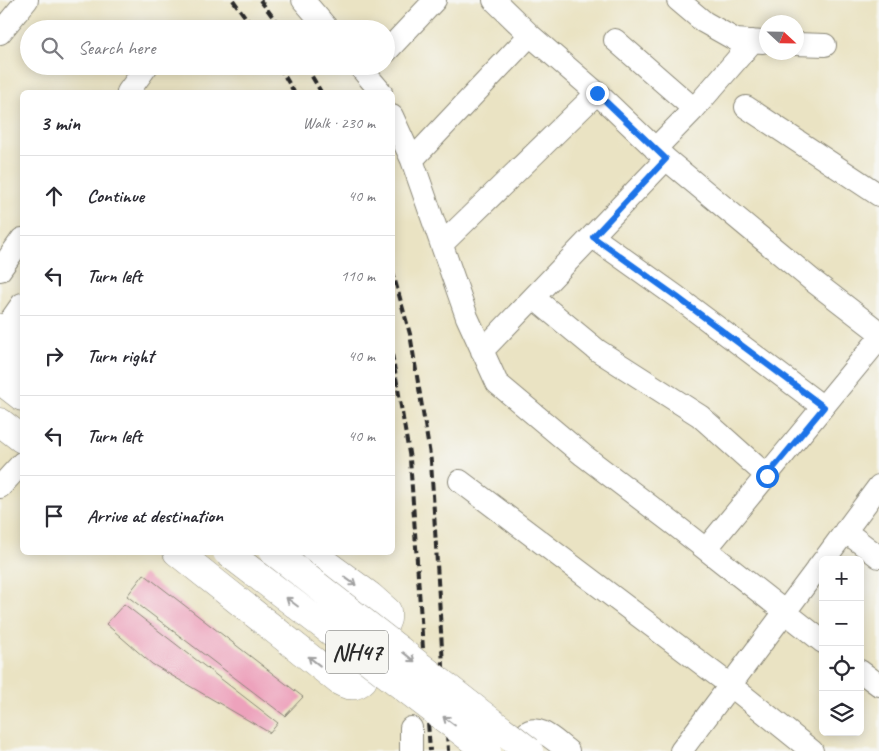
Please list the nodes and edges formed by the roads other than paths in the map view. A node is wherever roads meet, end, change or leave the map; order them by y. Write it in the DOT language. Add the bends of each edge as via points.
graph roads {
  1 [pos="27,0"];
  2 [pos="435,0"];
  3 [pos="494,0"];
  4 [pos="678,0"];
  5 [pos="306,1"];
  6 [pos="321,20"];
  7 [pos="0,33"];
  8 [pos="530,35"];
  9 [pos="615,40"];
  10 [pos="759,41"];
  11 [pos="395,42"];
  12 [pos="759,42"];
  13 [pos="804,44"];
  14 [pos="825,45"];
  15 [pos="140,75"];
  16 [pos="370,75"];
  17 [pos="129,90"];
  18 [pos="381,90"];
  19 [pos="597,93"];
  20 [pos="746,107"];
  21 [pos="694,109"];
  22 [pos="395,123"];
  23 [pos="661,154"];
  24 [pos="412,160"];
  25 [pos="879,195"];
  26 [pos="593,237"];
  27 [pos="20,242"];
  28 [pos="442,244"];
  29 [pos="0,270"];
  30 [pos="534,298"];
  31 [pos="20,308"];
  32 [pos="879,332"];
  33 [pos="6,340"];
  34 [pos="879,340"];
  35 [pos="482,351"];
  36 [pos="20,368"];
  37 [pos="0,380"];
  38 [pos="20,395"];
  39 [pos="824,407"];
  40 [pos="0,422"];
  41 [pos="20,437"];
  42 [pos="20,465"];
  43 [pos="767,476"];
  44 [pos="460,481"];
  45 [pos="879,486"];
  46 [pos="0,487"];
  47 [pos="845,531"];
  48 [pos="706,549"];
  49 [pos="181,555"];
  50 [pos="231,555"];
  51 [pos="278,555"];
  52 [pos="314,555"];
  53 [pos="826,556"];
  54 [pos="879,557"];
  55 [pos="819,565"];
  56 [pos="784,612"];
  57 [pos="819,639"];
  58 [pos="864,674"];
  59 [pos="730,685"];
  60 [pos="879,685"];
  61 [pos="411,728"];
  62 [pos="411,751"];
  63 [pos="487,751"];
  64 [pos="518,751"];
  65 [pos="529,751"];
  66 [pos="568,751"];
  67 [pos="681,751"];
  68 [pos="812,751"];
  1 -- 7 [label="street"];
  2 -- 11 [label="street"];
  3 -- 8 [label="street"];
  4 -- 10 [label="street" via="704,22 736,40"];
  5 -- 6 [label="street"];
  8 -- 19 [label="street"];
  8 -- 24 [label="street"];
  9 -- 21 [label="street"];
  12 -- 21 [label="street"];
  13 -- 14 [label="street"];
  15 -- 17 [label="street"];
  16 -- 18 [label="street"];
  19 -- 23 [label="street"];
  19 -- 28 [label="street"];
  20 -- 25 [label="street"];
  21 -- 23 [label="street"];
  22 -- 24 [label="street"];
  23 -- 26 [label="street"];
  23 -- 32 [label="street" via="813,282"];
  24 -- 28 [label="street"];
  26 -- 30 [label="street"];
  26 -- 39 [label="street"];
  27 -- 29 [label="street"];
  28 -- 35 [label="street"];
  30 -- 35 [label="street"];
  30 -- 43 [label="street" via="597,350 700,416"];
  31 -- 33 [label="street"];
  33 -- 36 [label="highway"];
  34 -- 39 [label="street"];
  35 -- 48 [label="street" via="497,383"];
  37 -- 38 [label="highway"];
  39 -- 43 [label="street"];
  40 -- 41 [label="highway"];
  42 -- 46 [label="street"];
  43 -- 48 [label="street"];
  44 -- 59 [label="street"];
  45 -- 47 [label="street"];
  47 -- 53 [label="street"];
  47 -- 54 [label="street"];
  48 -- 56 [label="street"];
  52 -- 49 [label="highway, one-way" via="387,610 387,619 363,680 357,685 348,686 339,681"];
  63 -- 50 [label="highway, NH47, one-way, bridge"];
  51 -- 65 [label="highway, NH47, one-way, bridge"];
  55 -- 56 [label="street"];
  56 -- 57 [label="street"];
  56 -- 59 [label="street"];
  58 -- 60 [label="street"];
  59 -- 67 [label="street"];
  59 -- 68 [label="street"];
  61 -- 62 [label="street"];
  64 -- 66 [label="street" via="525,735 535,730 547,734"];
}
